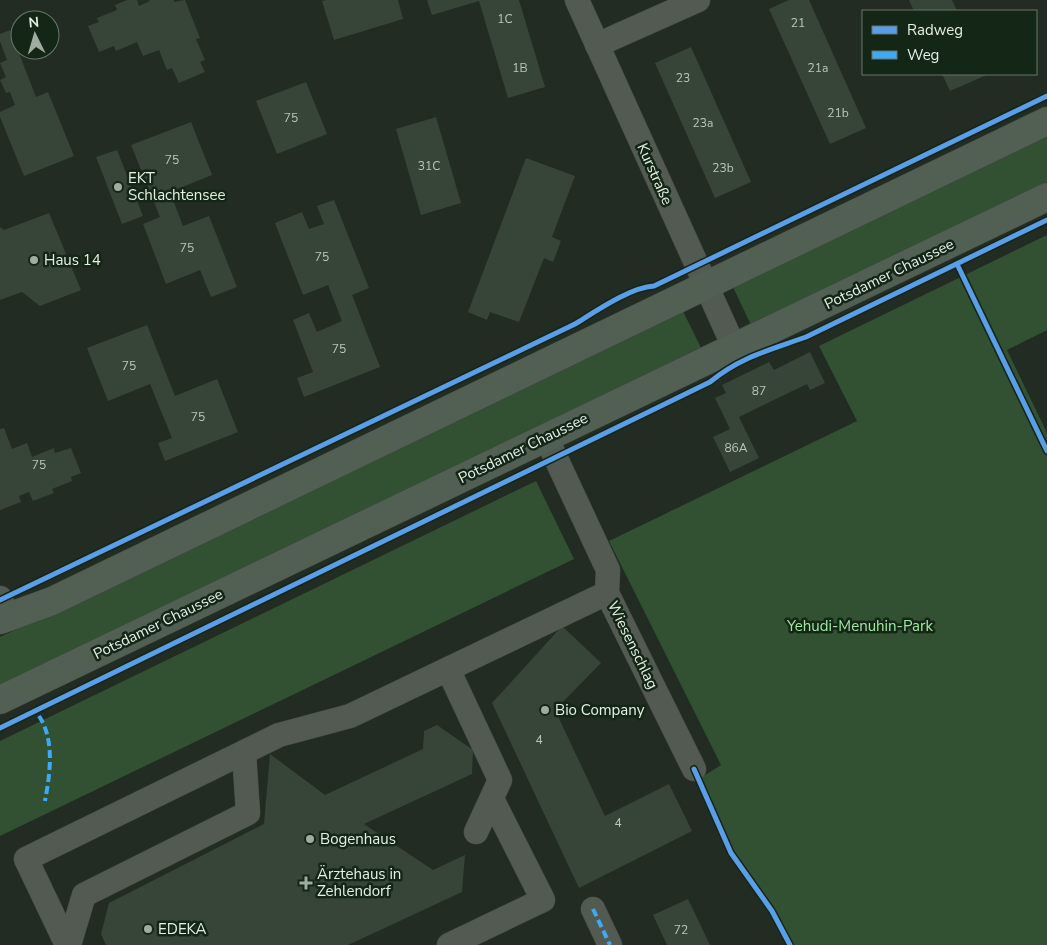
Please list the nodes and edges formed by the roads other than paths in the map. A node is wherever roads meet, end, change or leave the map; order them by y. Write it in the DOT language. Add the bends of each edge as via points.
graph roads {
  1 [pos="577,0"];
  2 [pos="698,0"];
  3 [pos="597,45"];
  4 [pos="1047,121"];
  5 [pos="1047,197"];
  6 [pos="706,286"];
  7 [pos="734,347"];
  8 [pos="546,437"];
  9 [pos="607,593"];
  10 [pos="3,612"];
  11 [pos="448,669"];
  12 [pos="0,700"];
  13 [pos="244,753"];
  14 [pos="694,769"];
  15 [pos="492,799"];
  16 [pos="476,832"];
  17 [pos="593,909"];
  18 [pos="68,945"];
  19 [pos="449,945"];
  20 [pos="610,945"];
  1 -- 3 [label="street, Kurstraße"];
  2 -- 3 [label="street"];
  3 -- 6 [label="street, Kurstraße"];
  4 -- 6 [label="main road"];
  5 -- 7 [label="main road, Potsdamer Chaussee"];
  6 -- 7 [label="street, Kurstraße"];
  6 -- 10 [label="main road" via="52,601"];
  7 -- 8 [label="main road, Potsdamer Chaussee"];
  8 -- 9 [label="street, Wiesenschlag" via="608,570"];
  8 -- 12 [label="main road, Potsdamer Chaussee"];
  9 -- 11 [label="street"];
  9 -- 14 [label="street, Wiesenschlag"];
  11 -- 13 [label="street" via="350,716 279,735"];
  11 -- 15 [label="street" via="500,780"];
  13 -- 18 [label="street" via="248,813 84,895"];
  13 -- 18 [label="street" via="26,858"];
  15 -- 16 [label="street"];
  15 -- 19 [label="street" via="543,900"];
  17 -- 20 [label="street"];
}
